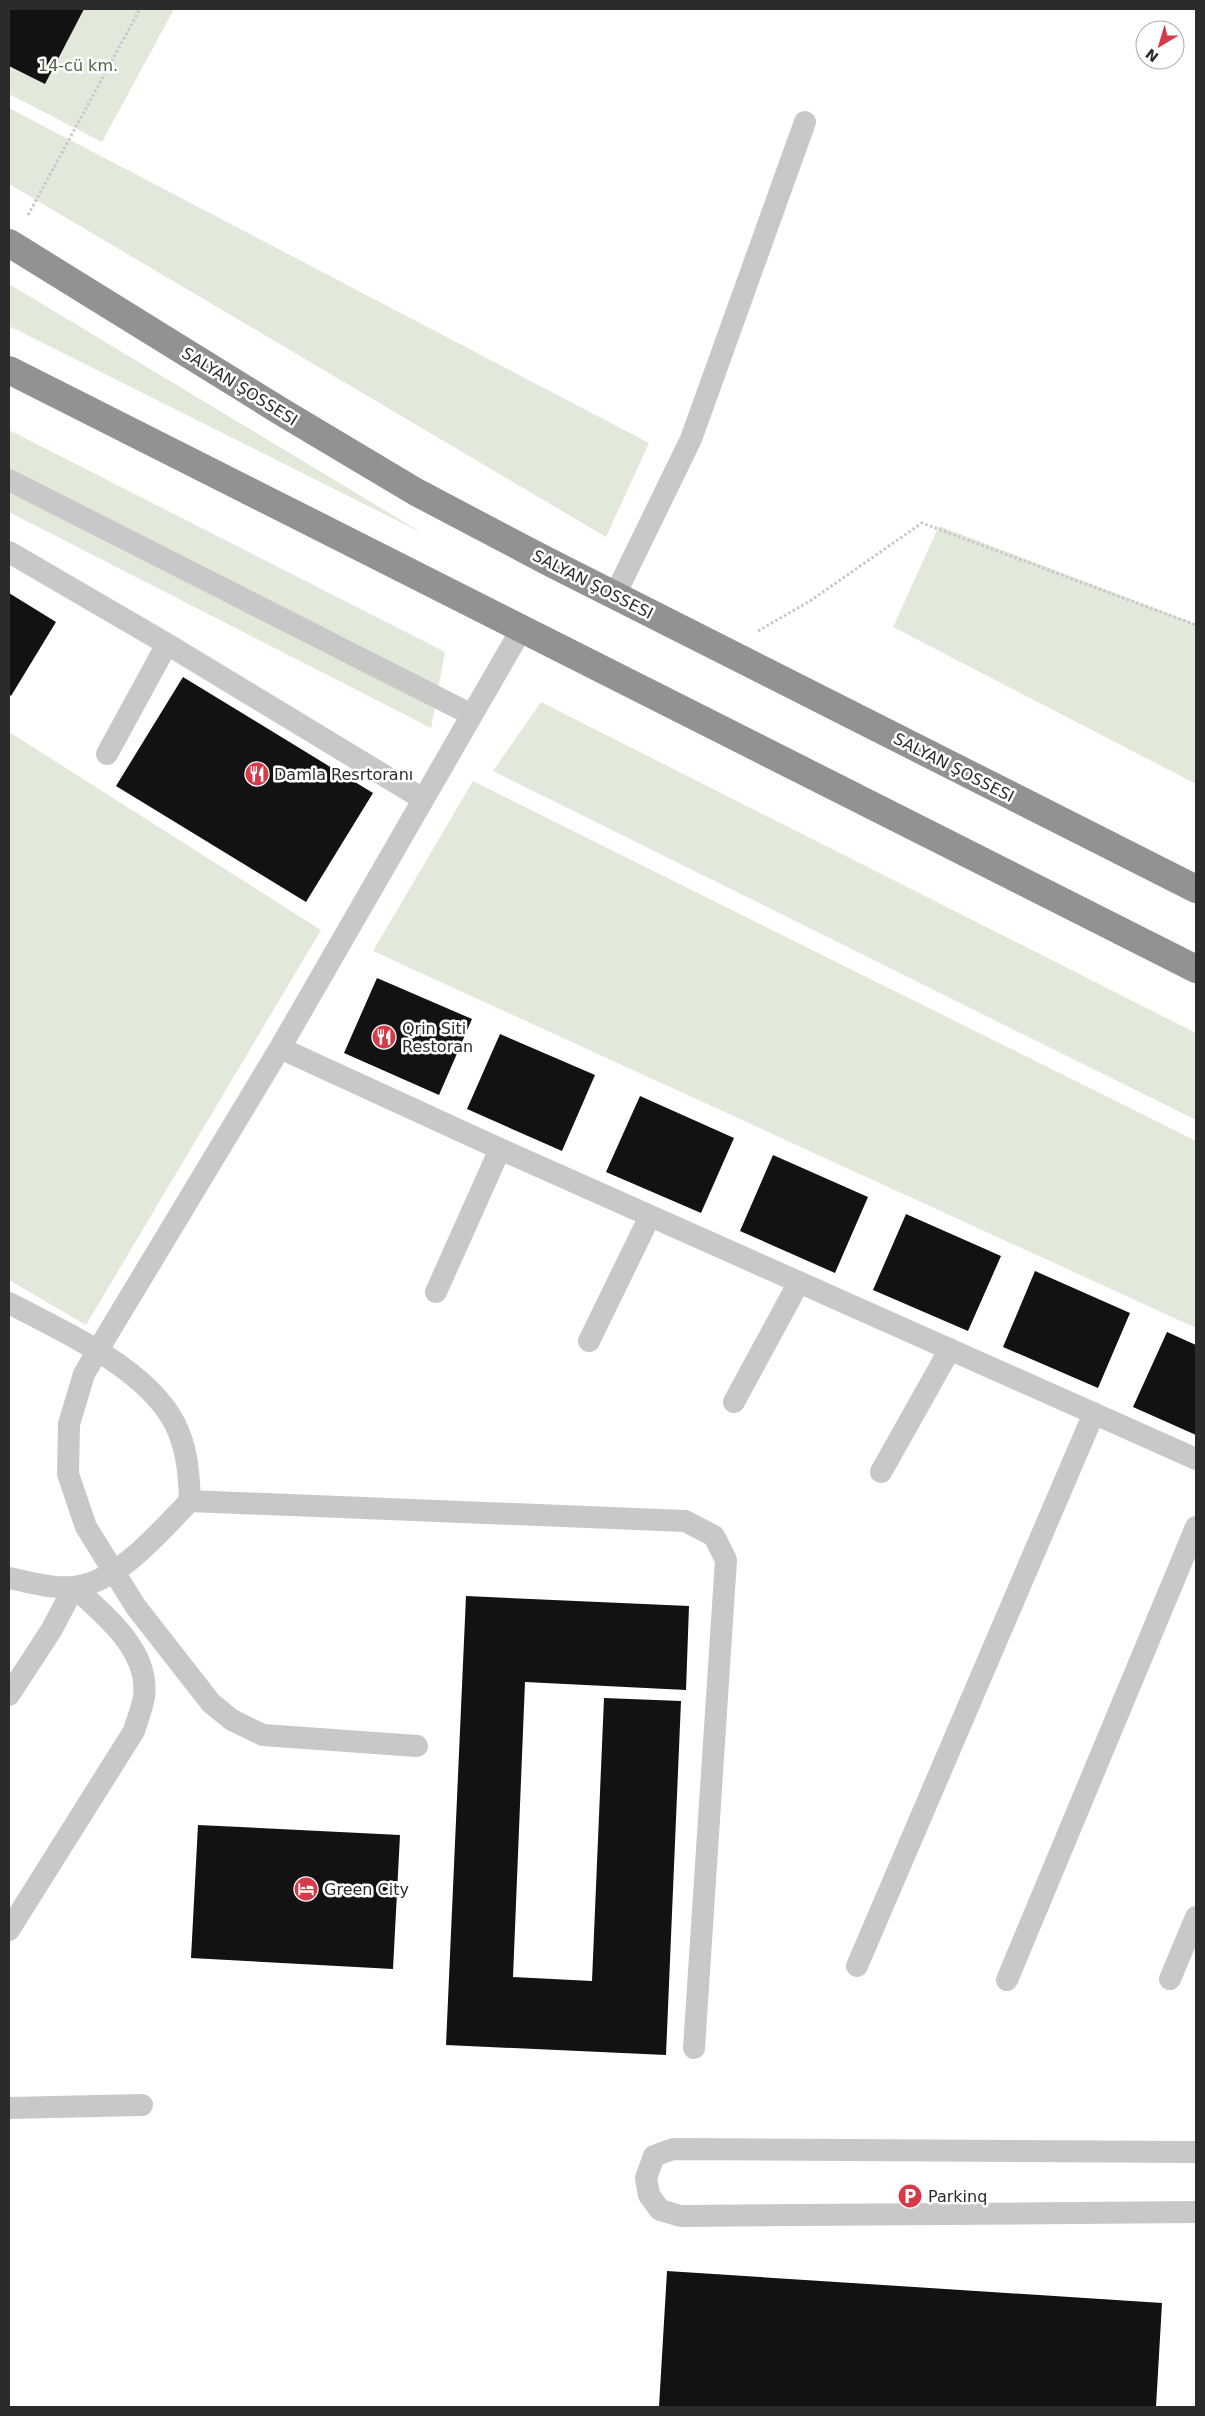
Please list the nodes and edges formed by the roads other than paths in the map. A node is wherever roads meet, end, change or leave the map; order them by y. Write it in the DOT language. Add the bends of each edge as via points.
graph roads {
  1 [pos="805,122"];
  2 [pos="9,242"];
  3 [pos="9,370"];
  4 [pos="9,480"];
  5 [pos="9,552"];
  6 [pos="615,595"];
  7 [pos="521,630"];
  8 [pos="167,644"];
  9 [pos="472,715"];
  10 [pos="107,754"];
  11 [pos="423,799"];
  12 [pos="1196,889"];
  13 [pos="1196,969"];
  14 [pos="280,1048"];
  15 [pos="500,1149"];
  16 [pos="650,1216"];
  17 [pos="799,1282"];
  18 [pos="436,1292"];
  19 [pos="9,1303"];
  20 [pos="590,1341"];
  21 [pos="950,1349"];
  22 [pos="98,1350"];
  23 [pos="734,1402"];
  24 [pos="1094,1413"];
  25 [pos="1196,1459"];
  26 [pos="881,1472"];
  27 [pos="190,1501"];
  28 [pos="1196,1527"];
  29 [pos="9,1578"];
  30 [pos="74,1587"];
  31 [pos="9,1695"];
  32 [pos="417,1746"];
  33 [pos="1196,1917"];
  34 [pos="9,1930"];
  35 [pos="857,1966"];
  36 [pos="1170,1979"];
  37 [pos="1007,1980"];
  38 [pos="694,2048"];
  39 [pos="142,2105"];
  40 [pos="9,2108"];
  41 [pos="1196,2152"];
  42 [pos="1196,2212"];
  1 -- 6 [label="lane" via="692,439"];
  2 -- 6 [label="highway, SALYAN ŞOSSESI" via="416,492"];
  3 -- 7 [label="highway"];
  4 -- 9 [label="lane"];
  5 -- 8 [label="lane"];
  6 -- 12 [label="highway, SALYAN ŞOSSESI"];
  7 -- 9 [label="lane"];
  7 -- 13 [label="highway"];
  8 -- 10 [label="lane"];
  8 -- 11 [label="lane"];
  9 -- 11 [label="lane"];
  11 -- 14 [label="lane"];
  14 -- 15 [label="lane"];
  14 -- 22 [label="lane"];
  15 -- 16 [label="lane"];
  15 -- 18 [label="lane"];
  16 -- 17 [label="lane"];
  16 -- 20 [label="lane"];
  17 -- 21 [label="lane"];
  17 -- 23 [label="lane"];
  19 -- 22 [label="lane"];
  21 -- 24 [label="lane"];
  21 -- 26 [label="lane"];
  22 -- 27 [label="lane" via="161,1402 179,1433 189,1474"];
  22 -- 32 [label="lane" via="84,1374 69,1424 68,1474 86,1527 136,1607 211,1703 232,1720 263,1735"];
  24 -- 25 [label="lane"];
  24 -- 35 [label="lane"];
  27 -- 30 [label="lane" via="123,1566"];
  27 -- 38 [label="lane" via="685,1521 714,1536 726,1560"];
  28 -- 37 [label="lane"];
  29 -- 30 [label="lane"];
  30 -- 31 [label="lane" via="52,1629"];
  30 -- 34 [label="lane" via="123,1634 142,1668 144,1697 134,1731"];
  33 -- 36 [label="lane"];
  39 -- 40 [label="lane"];
  41 -- 42 [label="lane" via="673,2149 654,2156 646,2178 650,2194 660,2210 681,2216"];
}
